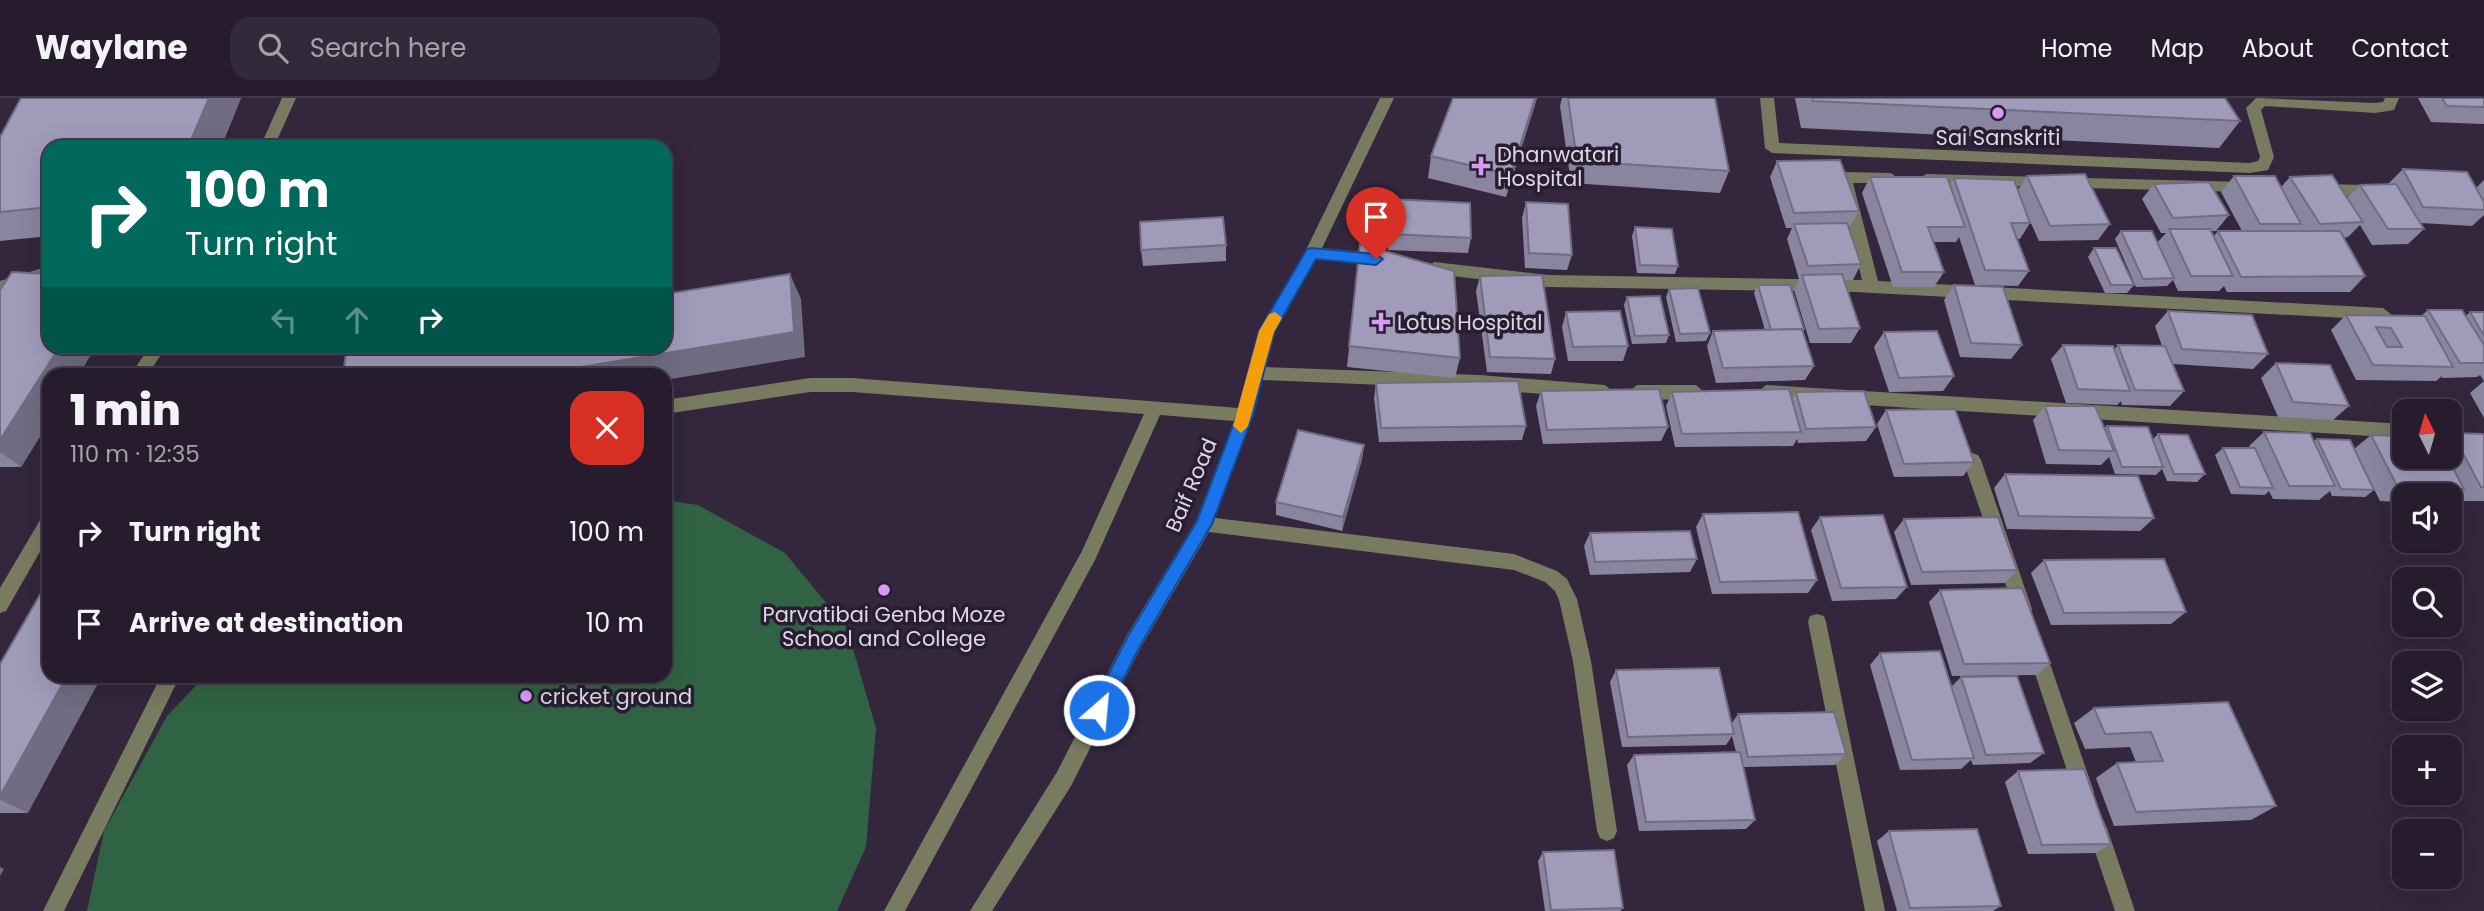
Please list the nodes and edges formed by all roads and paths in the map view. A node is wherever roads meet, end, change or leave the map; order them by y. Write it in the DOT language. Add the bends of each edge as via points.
graph roads {
  1 [pos="289,98"];
  2 [pos="1387,98"];
  3 [pos="1767,98"];
  4 [pos="2392,98"];
  5 [pos="2249,103"];
  6 [pos="270,140"];
  7 [pos="2257,187"];
  8 [pos="2299,188"];
  9 [pos="2368,190"];
  10 [pos="1312,253"];
  11 [pos="1397,261"];
  12 [pos="1423,266"];
  13 [pos="42,274"];
  14 [pos="27,279"];
  15 [pos="0,287"];
  16 [pos="1872,288"];
  17 [pos="13,299"];
  18 [pos="2383,314"];
  19 [pos="1256,373"];
  20 [pos="1713,392"];
  21 [pos="1753,392"];
  22 [pos="672,406"];
  23 [pos="1155,408"];
  24 [pos="1245,415"];
  25 [pos="2392,430"];
  26 [pos="1972,460"];
  27 [pos="1204,524"];
  28 [pos="42,532"];
  29 [pos="0,605"];
  30 [pos="1817,622"];
  31 [pos="167,683"];
  32 [pos="1607,831"];
  33 [pos="53,911"];
  34 [pos="894,911"];
  35 [pos="980,911"];
  36 [pos="1875,911"];
  37 [pos="2125,911"];
  1 -- 6 [label="street"];
  2 -- 10 [label="street, Baif Road"];
  3 -- 5 [label="street" via="1772,148 2250,168 2263,166 2267,157"];
  4 -- 5 [label="street" via="2389,106 2375,108 2278,100"];
  7 -- 16 [label="street" via="1844,177"];
  8 -- 9 [label="street"];
  10 -- 11 [label="street"];
  10 -- 19 [label="street, Baif Road" via="1267,331"];
  12 -- 16 [label="street" via="1548,281"];
  13 -- 14 [label="street"];
  14 -- 15 [label="street"];
  14 -- 17 [label="street"];
  16 -- 18 [label="street"];
  19 -- 20 [label="street" via="1608,392"];
  19 -- 24 [label="street, Baif Road"];
  21 -- 25 [label="street"];
  22 -- 23 [label="street" via="810,385 838,385"];
  23 -- 24 [label="street"];
  23 -- 34 [label="street" via="1089,555"];
  24 -- 27 [label="street, Baif Road"];
  26 -- 37 [label="street"];
  27 -- 32 [label="street" via="1514,562 1542,571 1563,586 1576,626"];
  27 -- 35 [label="street, Baif Road" via="1134,641 1064,779"];
  28 -- 29 [label="street"];
  30 -- 36 [label="street"];
  31 -- 33 [label="street"];
}
